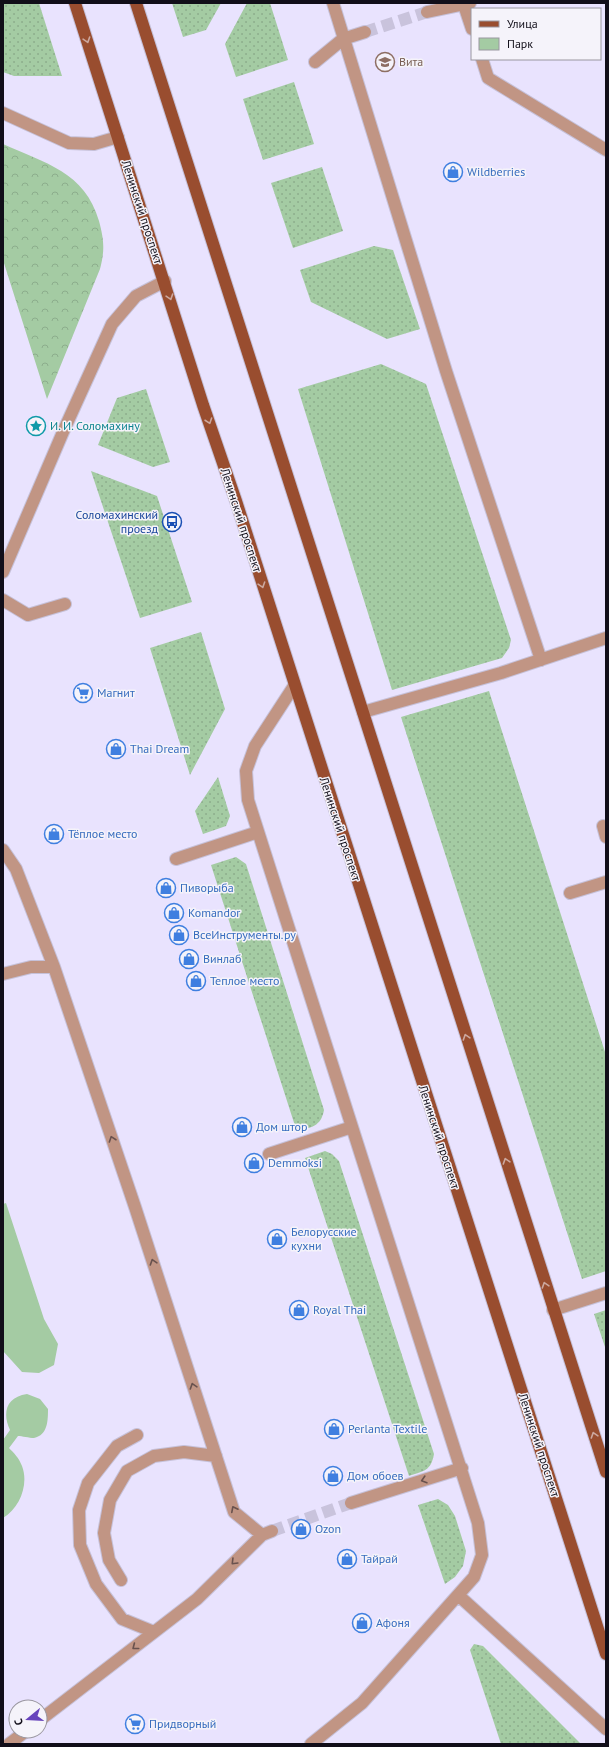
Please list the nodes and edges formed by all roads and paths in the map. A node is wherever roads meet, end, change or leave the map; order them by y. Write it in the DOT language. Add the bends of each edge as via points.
graph roads {
  1 [pos="75,3"];
  2 [pos="136,3"];
  3 [pos="333,3"];
  4 [pos="467,4"];
  5 [pos="427,12"];
  6 [pos="471,24"];
  7 [pos="365,32"];
  8 [pos="343,39"];
  9 [pos="482,60"];
  10 [pos="315,62"];
  11 [pos="3,113"];
  12 [pos="118,137"];
  13 [pos="606,150"];
  14 [pos="165,282"];
  15 [pos="3,572"];
  16 [pos="3,600"];
  17 [pos="65,604"];
  18 [pos="606,638"];
  19 [pos="541,660"];
  20 [pos="294,686"];
  21 [pos="363,712"];
  22 [pos="258,832"];
  23 [pos="3,850"];
  24 [pos="176,859"];
  25 [pos="606,882"];
  26 [pos="570,893"];
  27 [pos="54,967"];
  28 [pos="3,974"];
  29 [pos="352,1127"];
  30 [pos="269,1154"];
  31 [pos="606,1293"];
  32 [pos="553,1310"];
  33 [pos="137,1435"];
  34 [pos="216,1456"];
  35 [pos="462,1468"];
  36 [pos="606,1472"];
  37 [pos="351,1503"];
  38 [pos="122,1580"];
  39 [pos="458,1595"];
  40 [pos="154,1632"];
  41 [pos="606,1654"];
  42 [pos="48,1714"];
  43 [pos="606,1729"];
  44 [pos="311,1744"];
  1 -- 12 [label="main road, Ленинский проспект, one-way"];
  2 -- 21 [label="main road"];
  3 -- 8 [label="street"];
  4 -- 5 [label="street"];
  4 -- 6 [label="street"];
  7 -- 8 [label="street"];
  8 -- 10 [label="street"];
  8 -- 19 [label="street" via="446,371"];
  9 -- 13 [label="street" via="488,78"];
  11 -- 12 [label="street" via="69,143 94,144"];
  12 -- 14 [label="main road, Ленинский проспект"];
  14 -- 15 [label="street" via="136,296 112,324"];
  14 -- 20 [label="main road, Ленинский проспект, one-way"];
  16 -- 17 [label="street" via="28,615"];
  18 -- 19 [label="street"];
  19 -- 21 [label="street"];
  20 -- 22 [label="street" via="255,746 246,771 248,800"];
  20 -- 41 [label="main road, Ленинский проспект"];
  32 -- 21 [label="main road, one-way"];
  22 -- 24 [label="street"];
  22 -- 29 [label="street"];
  23 -- 27 [label="street" via="16,869"];
  25 -- 26 [label="street"];
  27 -- 28 [label="street" via="31,967"];
  34 -- 27 [label="street, one-way"];
  29 -- 30 [label="street"];
  29 -- 35 [label="street"];
  31 -- 32 [label="street"];
  36 -- 32 [label="main road, one-way"];
  33 -- 40 [label="street" via="117,1446 88,1483 79,1510 80,1545 96,1584 122,1619"];
  34 -- 38 [label="street" via="184,1452 154,1456 127,1471 110,1500 104,1533 109,1560"];
  34 -- 40 [label="street" via="234,1512 267,1533 197,1599"];
  35 -- 37 [label="street, one-way"];
  35 -- 39 [label="street" via="478,1523 482,1555 474,1577"];
  39 -- 43 [label="street"];
  39 -- 44 [label="street" via="362,1703"];
  40 -- 42 [label="street, one-way"];
}
